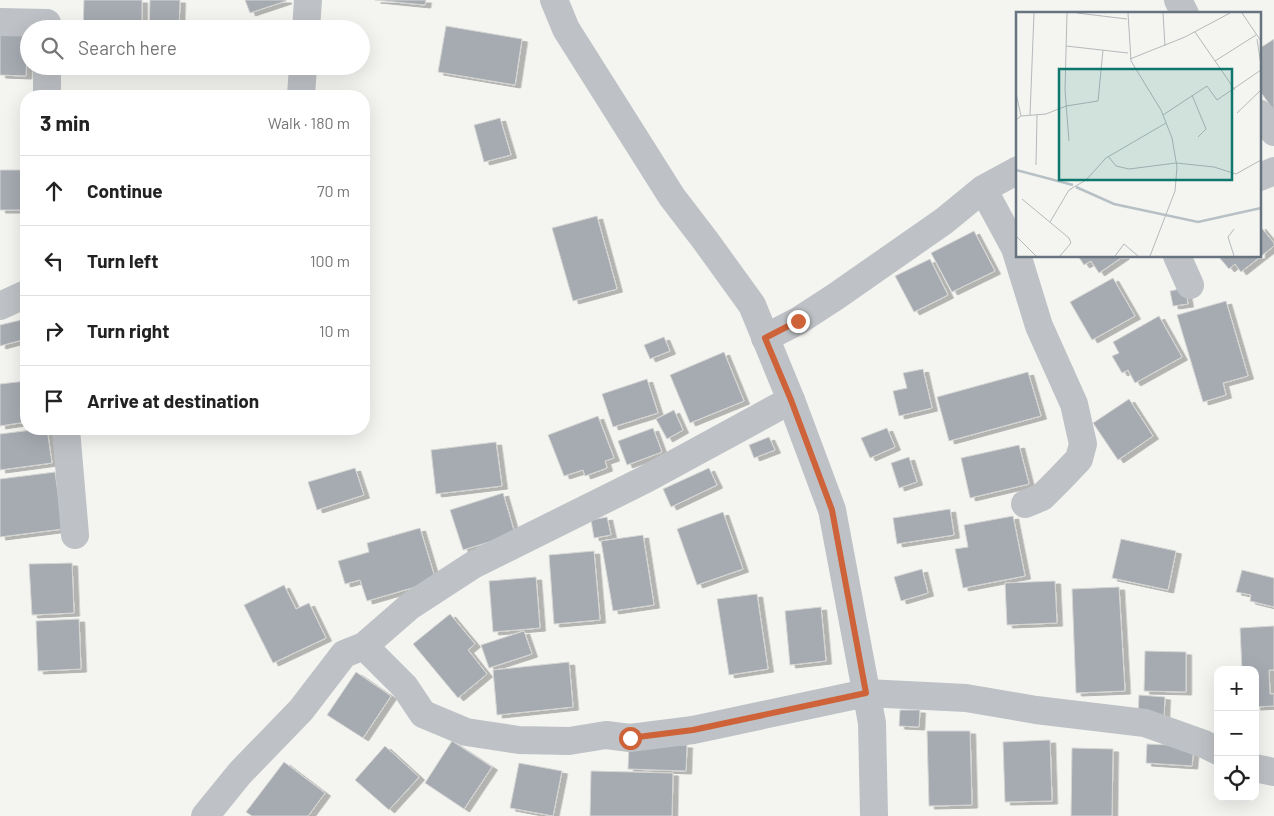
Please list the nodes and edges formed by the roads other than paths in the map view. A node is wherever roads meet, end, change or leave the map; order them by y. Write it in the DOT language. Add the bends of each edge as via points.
graph roads {
  1 [pos="308,0"];
  2 [pos="554,0"];
  3 [pos="1178,0"];
  4 [pos="1184,12"];
  5 [pos="47,17"];
  6 [pos="307,20"];
  7 [pos="0,22"];
  8 [pos="47,75"];
  9 [pos="302,75"];
  10 [pos="47,90"];
  11 [pos="301,90"];
  12 [pos="1262,117"];
  13 [pos="1274,132"];
  14 [pos="1016,171"];
  15 [pos="1274,171"];
  16 [pos="1262,177"];
  17 [pos="983,190"];
  18 [pos="1016,251"];
  19 [pos="1018,258"];
  20 [pos="1179,258"];
  21 [pos="1190,285"];
  22 [pos="20,297"];
  23 [pos="0,306"];
  24 [pos="765,338"];
  25 [pos="791,400"];
  26 [pos="67,435"];
  27 [pos="1025,504"];
  28 [pos="75,535"];
  29 [pos="364,646"];
  30 [pos="866,693"];
  31 [pos="1214,749"];
  32 [pos="1259,769"];
  33 [pos="1274,772"];
  34 [pos="205,816"];
  35 [pos="874,816"];
  1 -- 6 [label="street"];
  2 -- 24 [label="street" via="566,29 672,198 752,305"];
  3 -- 4 [label="street"];
  5 -- 7 [label="street"];
  8 -- 10 [label="street"];
  9 -- 11 [label="street"];
  12 -- 13 [label="street"];
  14 -- 17 [label="street"];
  15 -- 16 [label="street"];
  17 -- 18 [label="street"];
  17 -- 24 [label="street" via="835,297"];
  19 -- 27 [label="street" via="1039,326 1074,404 1083,444 1079,459 1060,479 1042,497"];
  20 -- 21 [label="street"];
  22 -- 23 [label="street"];
  24 -- 25 [label="street"];
  25 -- 29 [label="street" via="646,479 473,565 410,606"];
  25 -- 30 [label="street" via="832,510"];
  26 -- 28 [label="street"];
  29 -- 30 [label="street" via="405,687 423,714 466,732 519,740 569,741 606,735 630,738 693,730"];
  29 -- 34 [label="street" via="344,654 301,710 240,772"];
  30 -- 31 [label="street" via="966,698 1144,723"];
  30 -- 35 [label="street" via="872,723"];
  32 -- 33 [label="street"];
}
